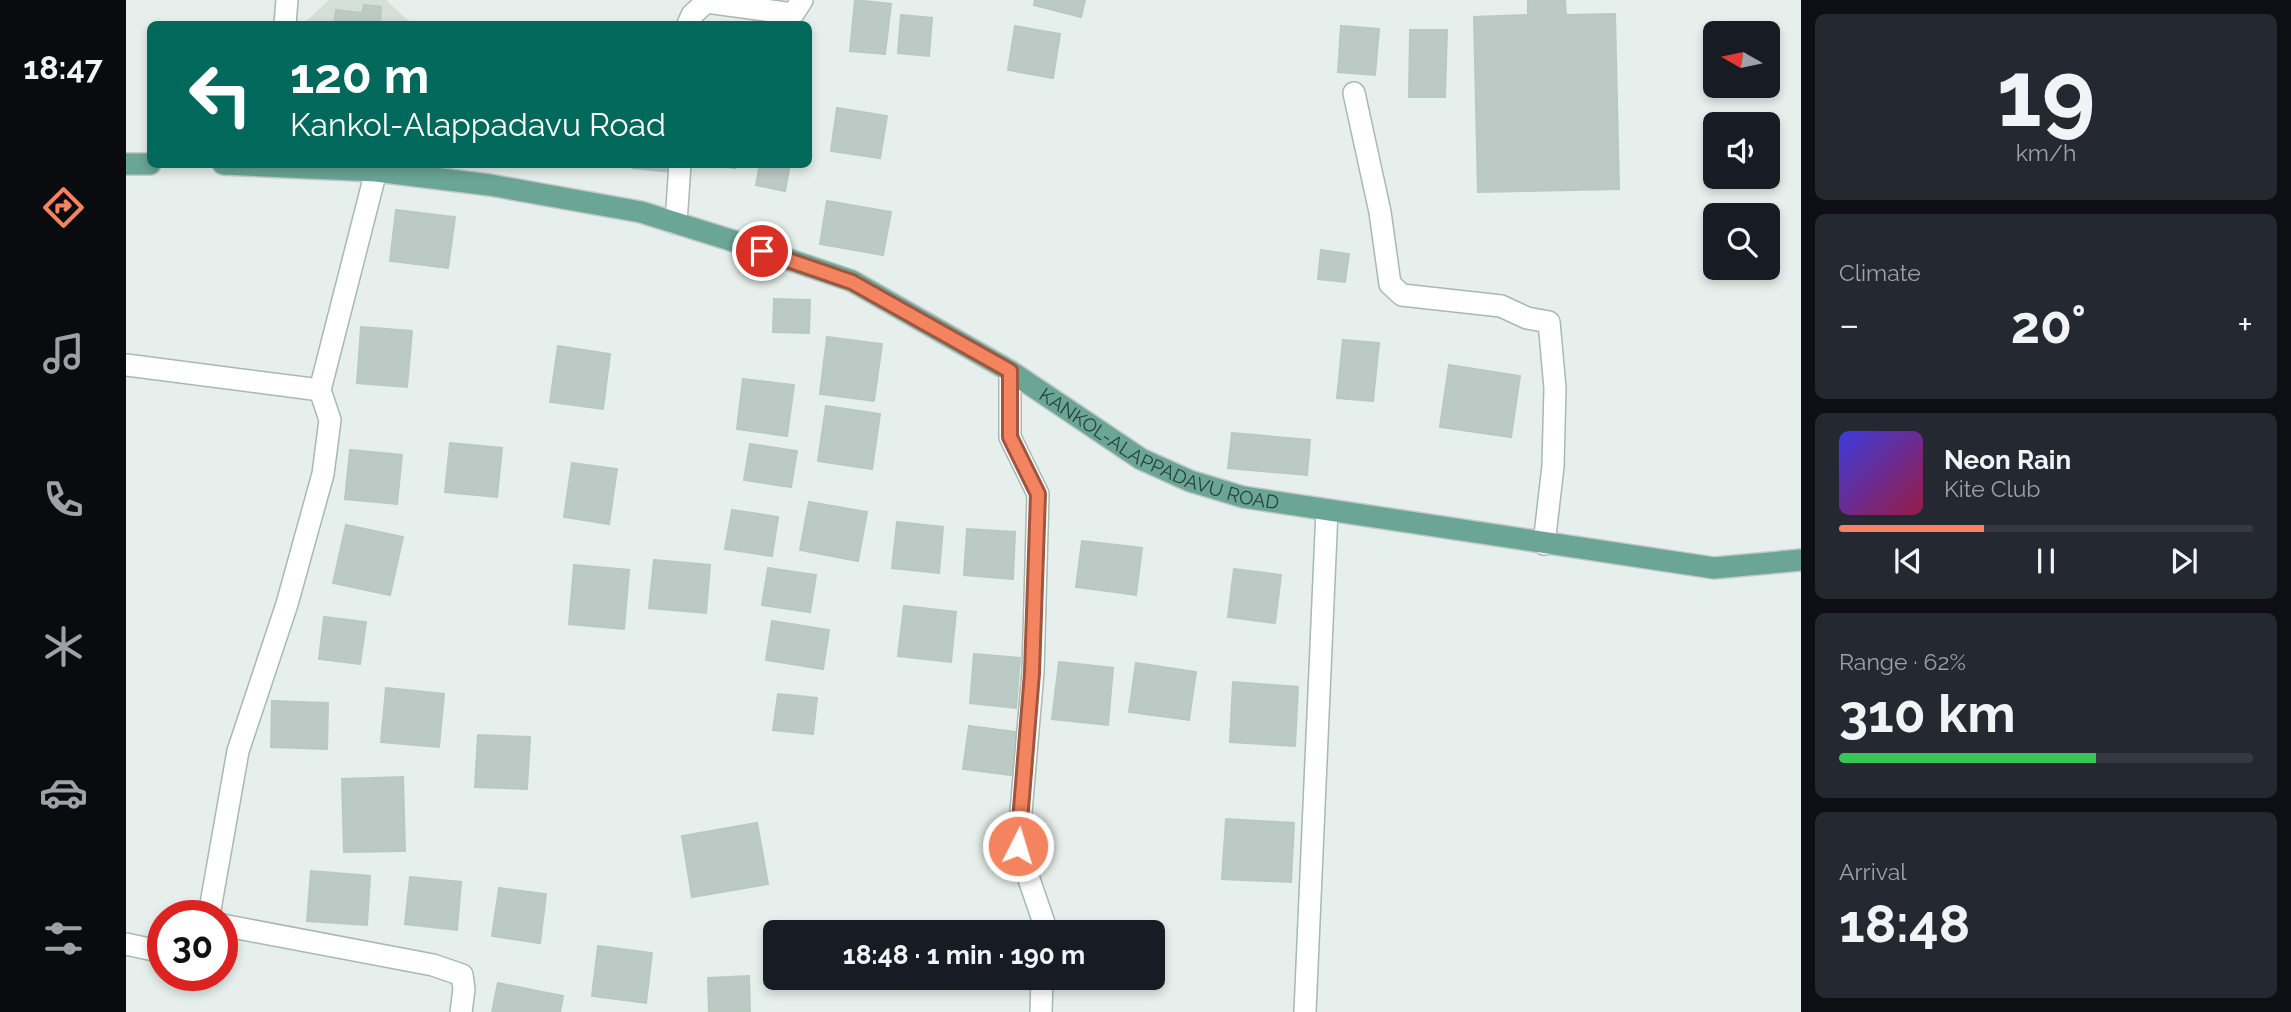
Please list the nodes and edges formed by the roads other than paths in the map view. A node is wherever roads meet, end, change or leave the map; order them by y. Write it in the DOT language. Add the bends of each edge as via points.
graph roads {
  1 [pos="287,0"];
  2 [pos="802,0"];
  3 [pos="285,21"];
  4 [pos="689,21"];
  5 [pos="1354,93"];
  6 [pos="126,164"];
  7 [pos="147,164"];
  8 [pos="317,168"];
  9 [pos="680,168"];
  10 [pos="376,172"];
  11 [pos="676,223"];
  12 [pos="126,365"];
  13 [pos="1010,371"];
  14 [pos="320,390"];
  15 [pos="1327,510"];
  16 [pos="1544,544"];
  17 [pos="1801,560"];
  18 [pos="212,900"];
  19 [pos="1043,920"];
  20 [pos="238,928"];
  21 [pos="126,944"];
  22 [pos="147,949"];
  23 [pos="1042,990"];
  24 [pos="461,1012"];
  25 [pos="1041,1012"];
  26 [pos="1305,1012"];
  1 -- 3 [label="street"];
  2 -- 4 [label="street" via="793,14 706,2"];
  5 -- 16 [label="street" via="1380,212 1390,284 1402,295 1501,306 1549,322 1555,388 1553,467"];
  6 -- 7 [label="main road"];
  8 -- 10 [label="main road, KANKOL-ALAPPADAVU ROAD"];
  9 -- 11 [label="street"];
  10 -- 11 [label="main road, KANKOL-ALAPPADAVU ROAD" via="604,204"];
  10 -- 14 [label="street"];
  11 -- 13 [label="main road, KANKOL-ALAPPADAVU ROAD" via="852,282"];
  12 -- 14 [label="street"];
  13 -- 15 [label="main road, KANKOL-ALAPPADAVU ROAD" via="1141,458 1190,481 1243,497"];
  13 -- 19 [label="street" via="1010,437 1038,494 1032,673 1018,846"];
  14 -- 18 [label="street" via="330,420 323,474 287,604 238,751"];
  15 -- 16 [label="main road, KANKOL-ALAPPADAVU ROAD"];
  15 -- 26 [label="street"];
  16 -- 17 [label="main road, KANKOL-ALAPPADAVU ROAD" via="1714,568"];
  20 -- 24 [label="street" via="423,963 461,975"];
  21 -- 22 [label="street"];
  23 -- 25 [label="street"];
}
